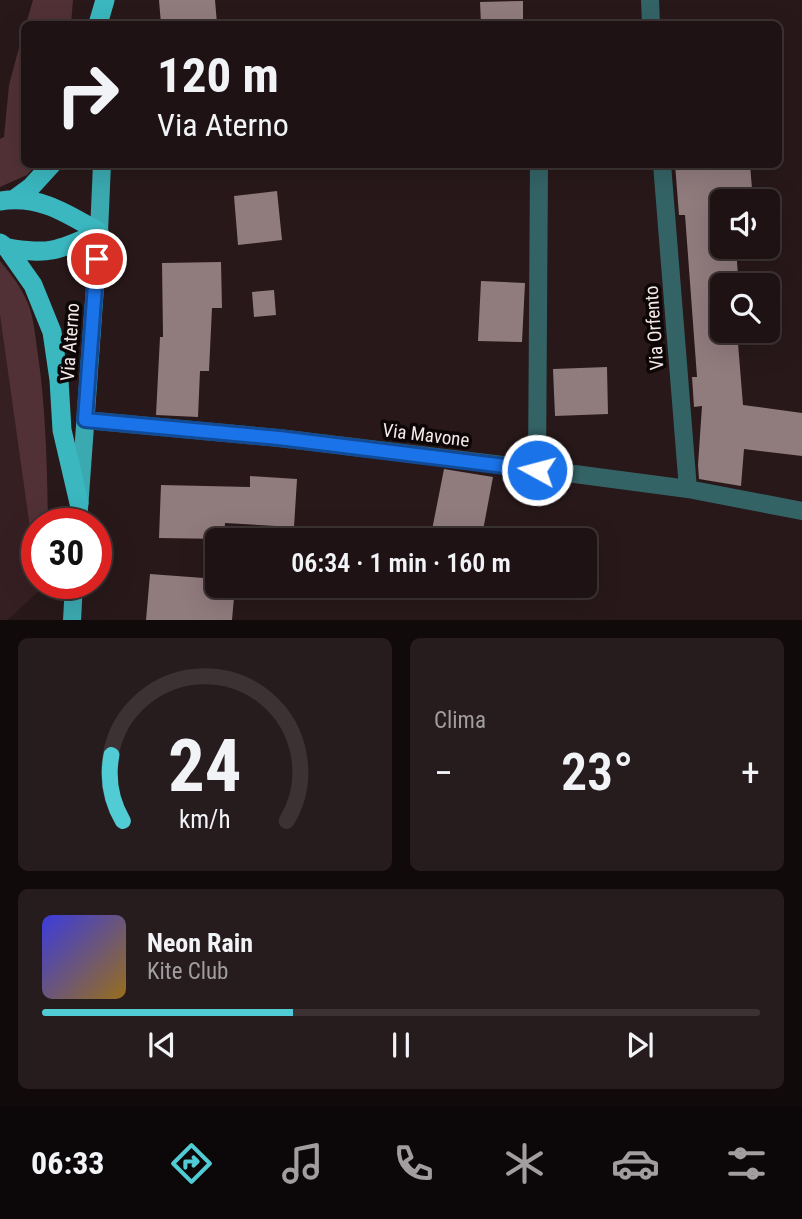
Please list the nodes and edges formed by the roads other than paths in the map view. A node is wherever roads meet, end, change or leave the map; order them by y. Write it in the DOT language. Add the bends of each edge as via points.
graph roads {
  1 [pos="107,0"];
  2 [pos="649,0"];
  3 [pos="99,21"];
  4 [pos="108,21"];
  5 [pos="651,21"];
  6 [pos="48,168"];
  7 [pos="102,168"];
  8 [pos="539,168"];
  9 [pos="662,168"];
  10 [pos="8,199"];
  11 [pos="99,232"];
  12 [pos="4,245"];
  13 [pos="85,420"];
  14 [pos="537,470"];
  15 [pos="688,489"];
  16 [pos="79,503"];
  17 [pos="79,508"];
  18 [pos="802,511"];
  19 [pos="73,599"];
  20 [pos="72,620"];
  1 -- 3 [label="highway"];
  1 -- 4 [label="main road"];
  2 -- 5 [label="street"];
  6 -- 10 [label="highway" via="31,187"];
  7 -- 11 [label="main road, Via Aterno"];
  8 -- 14 [label="street"];
  9 -- 15 [label="street, Via Orfento"];
  10 -- 11 [label="highway" via="39,202"];
  11 -- 12 [label="highway" via="52,250"];
  11 -- 13 [label="main road, Via Aterno"];
  12 -- 16 [label="highway" via="33,285 52,332 62,430"];
  13 -- 14 [label="street, Via Mavone"];
  13 -- 16 [label="main road, Via Aterno"];
  14 -- 15 [label="street, Via Mavone"];
  15 -- 18 [label="street, Via Mavone"];
  16 -- 17 [label="main road, Via Aterno"];
  19 -- 20 [label="main road"];
}
